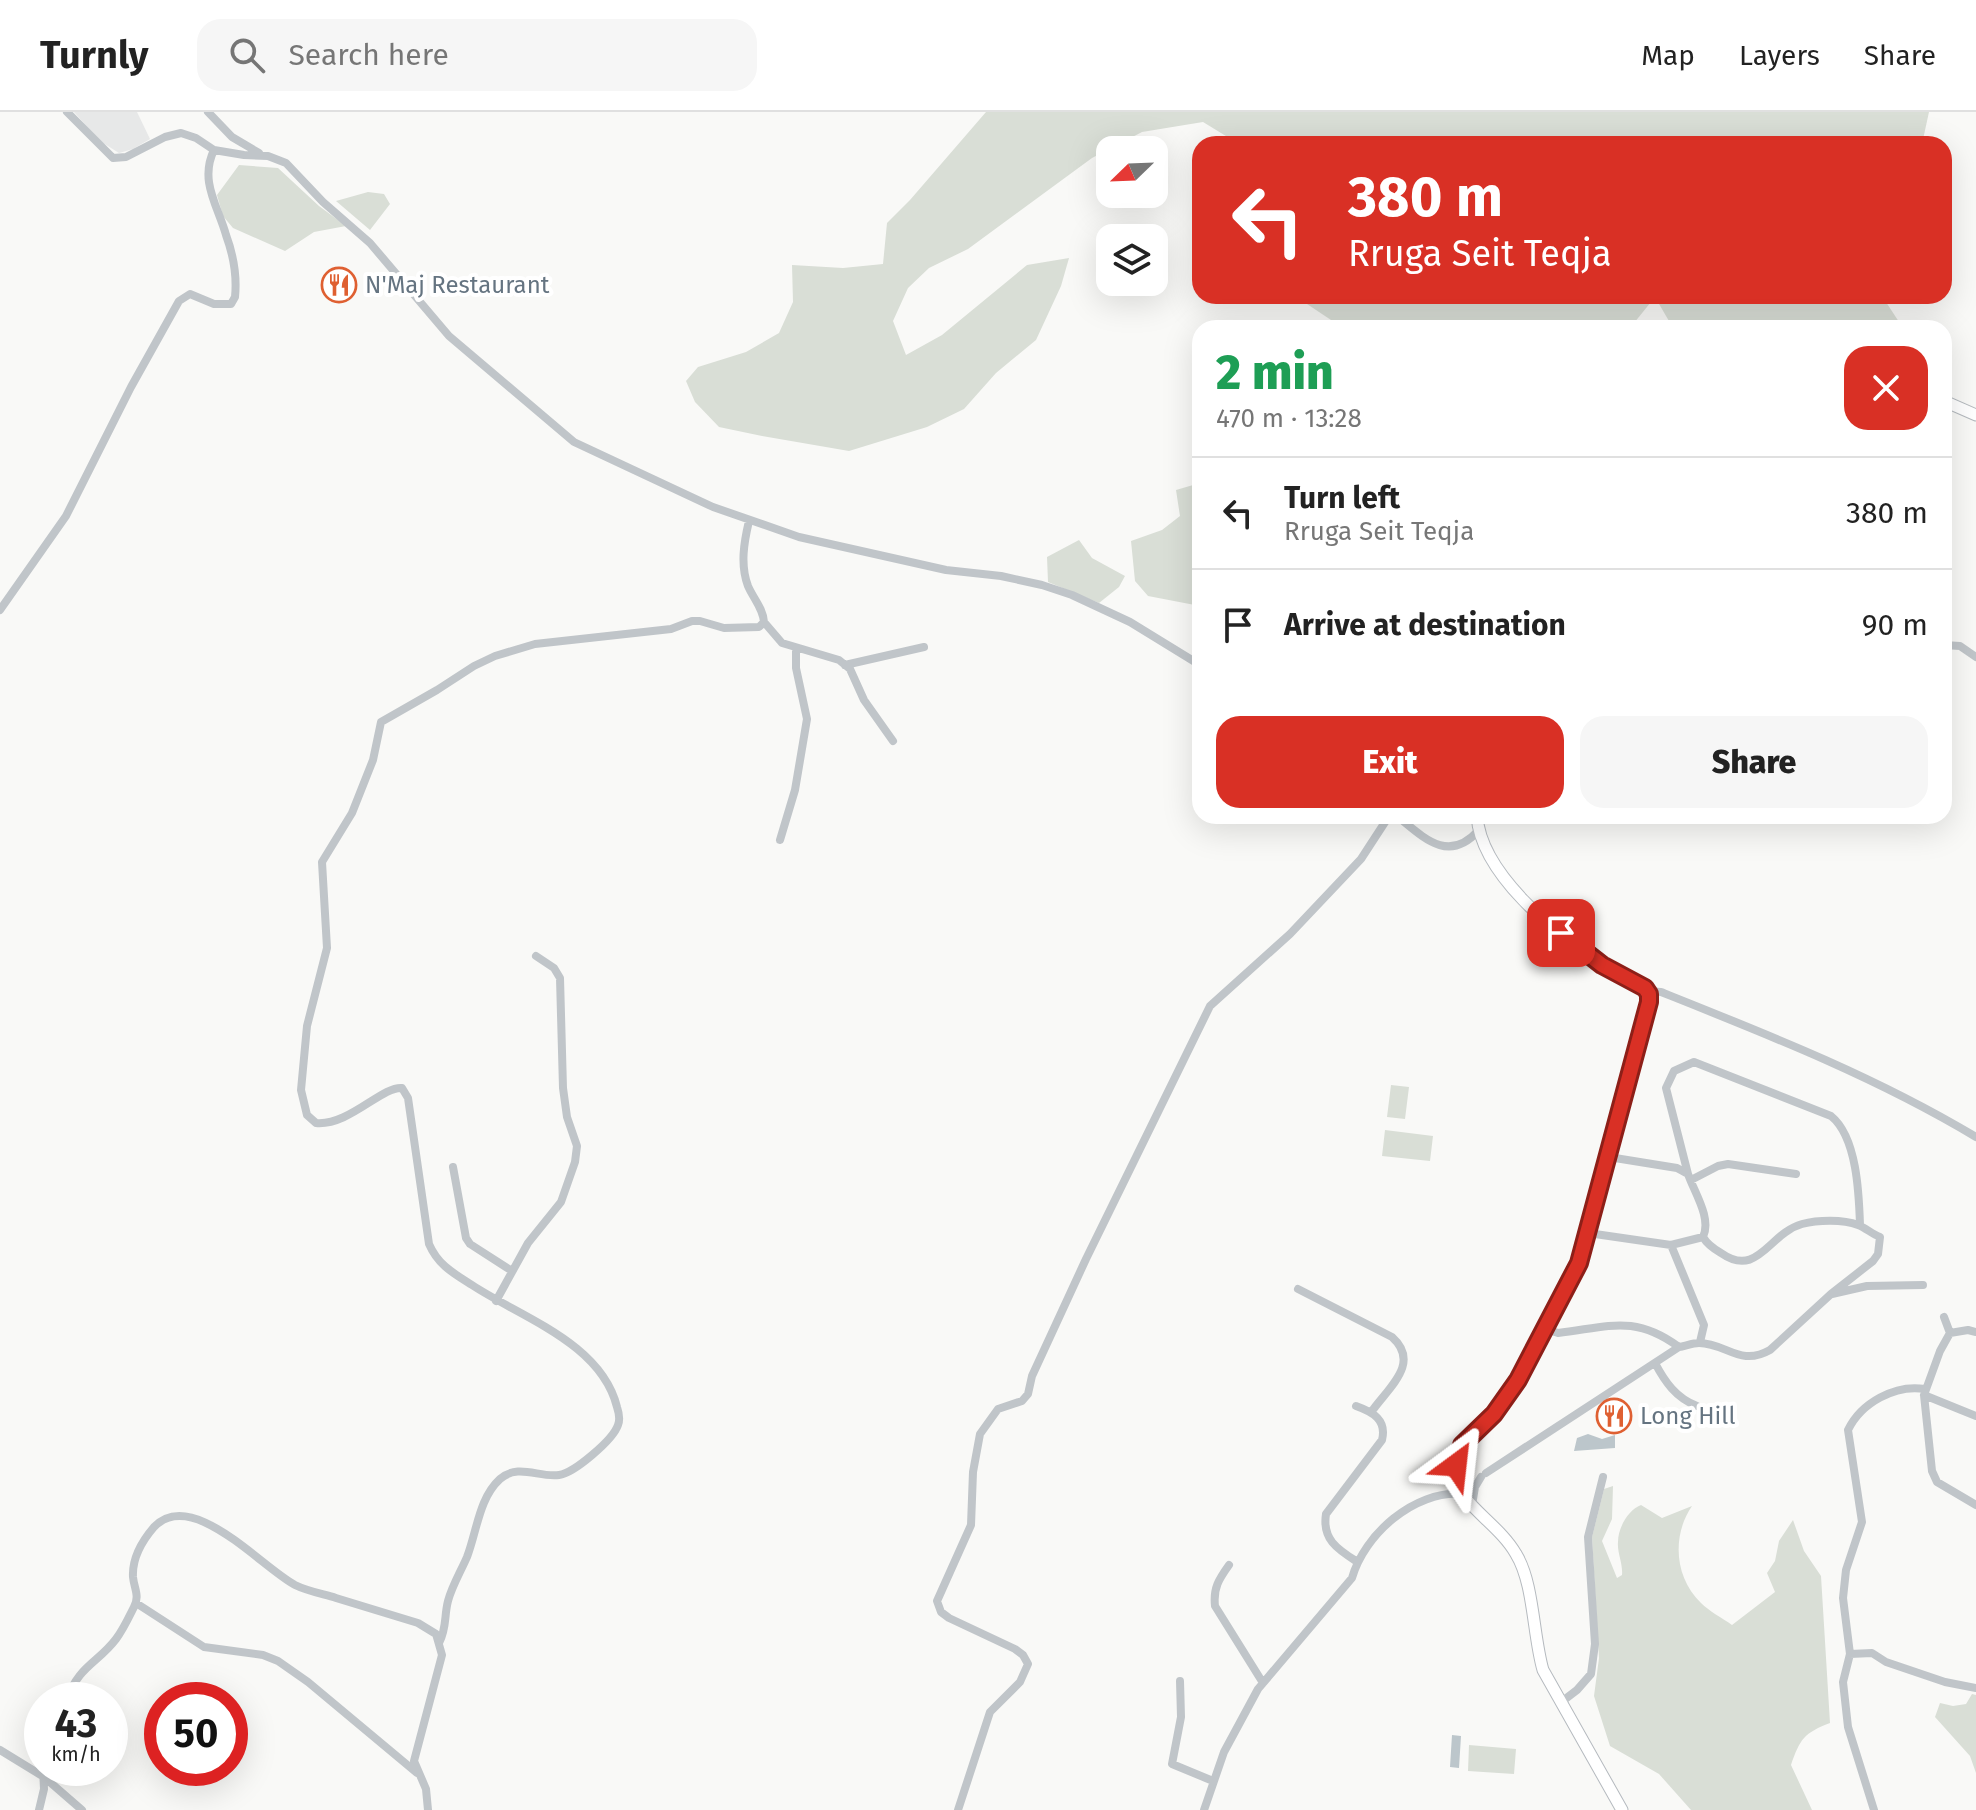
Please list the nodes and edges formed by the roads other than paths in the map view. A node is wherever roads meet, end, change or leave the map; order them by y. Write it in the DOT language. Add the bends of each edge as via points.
graph roads {
  1 [pos="67,112"];
  2 [pos="208,112"];
  3 [pos="214,150"];
  4 [pos="268,156"];
  5 [pos="1952,404"];
  6 [pos="1976,415"];
  7 [pos="749,521"];
  8 [pos="0,610"];
  9 [pos="764,622"];
  10 [pos="1952,646"];
  11 [pos="924,647"];
  12 [pos="796,649"];
  13 [pos="1976,657"];
  14 [pos="1192,660"];
  15 [pos="845,665"];
  16 [pos="893,741"];
  17 [pos="1384,824"];
  18 [pos="1407,824"];
  19 [pos="1478,824"];
  20 [pos="1478,831"];
  21 [pos="780,840"];
  22 [pos="536,956"];
  23 [pos="1647,991"];
  24 [pos="1976,1137"];
  25 [pos="1615,1158"];
  26 [pos="453,1167"];
  27 [pos="1796,1174"];
  28 [pos="1690,1177"];
  29 [pos="1860,1225"];
  30 [pos="1588,1233"];
  31 [pos="1703,1237"];
  32 [pos="1671,1245"];
  33 [pos="512,1271"];
  34 [pos="1923,1285"];
  35 [pos="1298,1289"];
  36 [pos="1831,1294"];
  37 [pos="496,1301"];
  38 [pos="1944,1317"];
  39 [pos="1546,1329"];
  40 [pos="1976,1332"];
  41 [pos="1950,1333"];
  42 [pos="1700,1342"];
  43 [pos="1679,1347"];
  44 [pos="1655,1363"];
  45 [pos="1925,1392"];
  46 [pos="1356,1406"];
  47 [pos="1697,1406"];
  48 [pos="1372,1411"];
  49 [pos="1976,1416"];
  50 [pos="1603,1477"];
  51 [pos="1462,1494"];
  52 [pos="1472,1505"];
  53 [pos="1976,1505"];
  54 [pos="1356,1561"];
  55 [pos="1229,1565"];
  56 [pos="136,1603"];
  57 [pos="439,1643"];
  58 [pos="1850,1654"];
  59 [pos="1180,1681"];
  60 [pos="74,1682"];
  61 [pos="1263,1683"];
  62 [pos="1976,1688"];
  63 [pos="1560,1703"];
  64 [pos="0,1750"];
  65 [pos="24,1762"];
  66 [pos="417,1774"];
  67 [pos="1213,1781"];
  68 [pos="43,1786"];
  69 [pos="57,1786"];
  70 [pos="39,1810"];
  71 [pos="82,1810"];
  72 [pos="428,1810"];
  73 [pos="958,1810"];
  74 [pos="1204,1810"];
  75 [pos="1622,1810"];
  76 [pos="1874,1810"];
  1 -- 3 [label="street" via="113,158 181,133"];
  2 -- 4 [label="street" via="232,137"];
  3 -- 4 [label="street"];
  3 -- 8 [label="street" via="210,193 230,246 235,297 231,304 190,294 179,301 66,516"];
  4 -- 7 [label="street" via="286,163 355,228 449,336 563,434"];
  5 -- 6 [label="main road"];
  7 -- 9 [label="street" via="744,572"];
  7 -- 14 [label="street" via="853,551 1042,585 1106,610"];
  9 -- 12 [label="street" via="774,637"];
  9 -- 37 [label="street" via="752,629 692,621 671,629 535,644 474,666 381,722 352,813 322,862 327,948 307,1026 301,1090 307,1115 316,1123 330,1122 402,1088 408,1098 433,1254"];
  10 -- 13 [label="street"];
  11 -- 15 [label="street"];
  12 -- 15 [label="street"];
  12 -- 21 [label="street" via="807,719"];
  15 -- 16 [label="street"];
  17 -- 73 [label="street" via="1361,859 1290,934 1210,1006 1086,1259 1028,1394 998,1409 980,1434 971,1525 937,1601 949,1618 1015,1649 1028,1664 1020,1682 990,1712"];
  18 -- 20 [label="street" via="1443,847 1460,845"];
  19 -- 20 [label="main road"];
  20 -- 23 [label="main road" via="1500,873 1551,925 1602,965"];
  22 -- 33 [label="street" via="560,978 563,1088 577,1146 565,1195"];
  23 -- 24 [label="street" via="1808,1051"];
  23 -- 30 [label="main road" via="1649,1002"];
  25 -- 28 [label="street" via="1677,1168"];
  26 -- 33 [label="street" via="466,1238"];
  27 -- 28 [label="street" via="1728,1164"];
  28 -- 29 [label="street" via="1666,1088 1674,1071 1694,1062 1838,1122 1856,1173"];
  28 -- 31 [label="street" via="1705,1217"];
  29 -- 31 [label="street" via="1803,1224 1742,1263"];
  29 -- 36 [label="street" via="1880,1237 1878,1254"];
  30 -- 32 [label="street"];
  30 -- 39 [label="main road"];
  31 -- 32 [label="street"];
  32 -- 42 [label="street" via="1704,1325"];
  33 -- 37 [label="street"];
  34 -- 36 [label="street" via="1867,1286"];
  35 -- 48 [label="street" via="1402,1346 1404,1366"];
  36 -- 42 [label="street" via="1762,1354 1745,1357"];
  37 -- 57 [label="street" via="584,1354 612,1392 619,1422 615,1433 570,1471 515,1471 493,1487 448,1602"];
  38 -- 41 [label="street"];
  39 -- 43 [label="street" via="1558,1333 1633,1324"];
  39 -- 51 [label="main road" via="1494,1414 1462,1445 1456,1465"];
  40 -- 41 [label="street"];
  41 -- 45 [label="street"];
  42 -- 43 [label="street"];
  43 -- 44 [label="street"];
  44 -- 47 [label="street" via="1669,1386"];
  44 -- 52 [label="street" via="1483,1475"];
  45 -- 49 [label="street"];
  45 -- 53 [label="street" via="1932,1471 1937,1482"];
  45 -- 58 [label="street" via="1904,1388 1868,1404 1848,1430 1862,1522 1843,1598"];
  46 -- 48 [label="street"];
  48 -- 54 [label="street" via="1384,1431 1382,1440 1326,1514 1324,1527 1337,1548"];
  50 -- 63 [label="street" via="1588,1537 1595,1644 1591,1674"];
  51 -- 52 [label="main road"];
  51 -- 54 [label="street" via="1450,1493 1404,1511 1378,1532"];
  52 -- 63 [label="main road" via="1523,1566 1536,1646"];
  54 -- 61 [label="street" via="1352,1578"];
  55 -- 61 [label="street" via="1217,1582 1215,1606"];
  56 -- 57 [label="street" via="135,1558 153,1529 173,1516 214,1525 297,1586 418,1623 436,1634"];
  56 -- 60 [label="street" via="115,1640"];
  56 -- 66 [label="street" via="204,1647 278,1661"];
  57 -- 66 [label="street" via="438,1674 414,1761"];
  58 -- 62 [label="street" via="1872,1653 1945,1682"];
  58 -- 76 [label="street" via="1843,1682 1848,1727"];
  59 -- 67 [label="street" via="1181,1717 1172,1764"];
  61 -- 67 [label="street"];
  63 -- 75 [label="main road"];
  64 -- 65 [label="street"];
  66 -- 72 [label="street" via="426,1789"];
  67 -- 74 [label="street"];
  68 -- 70 [label="street"];
  69 -- 71 [label="street"];
}
